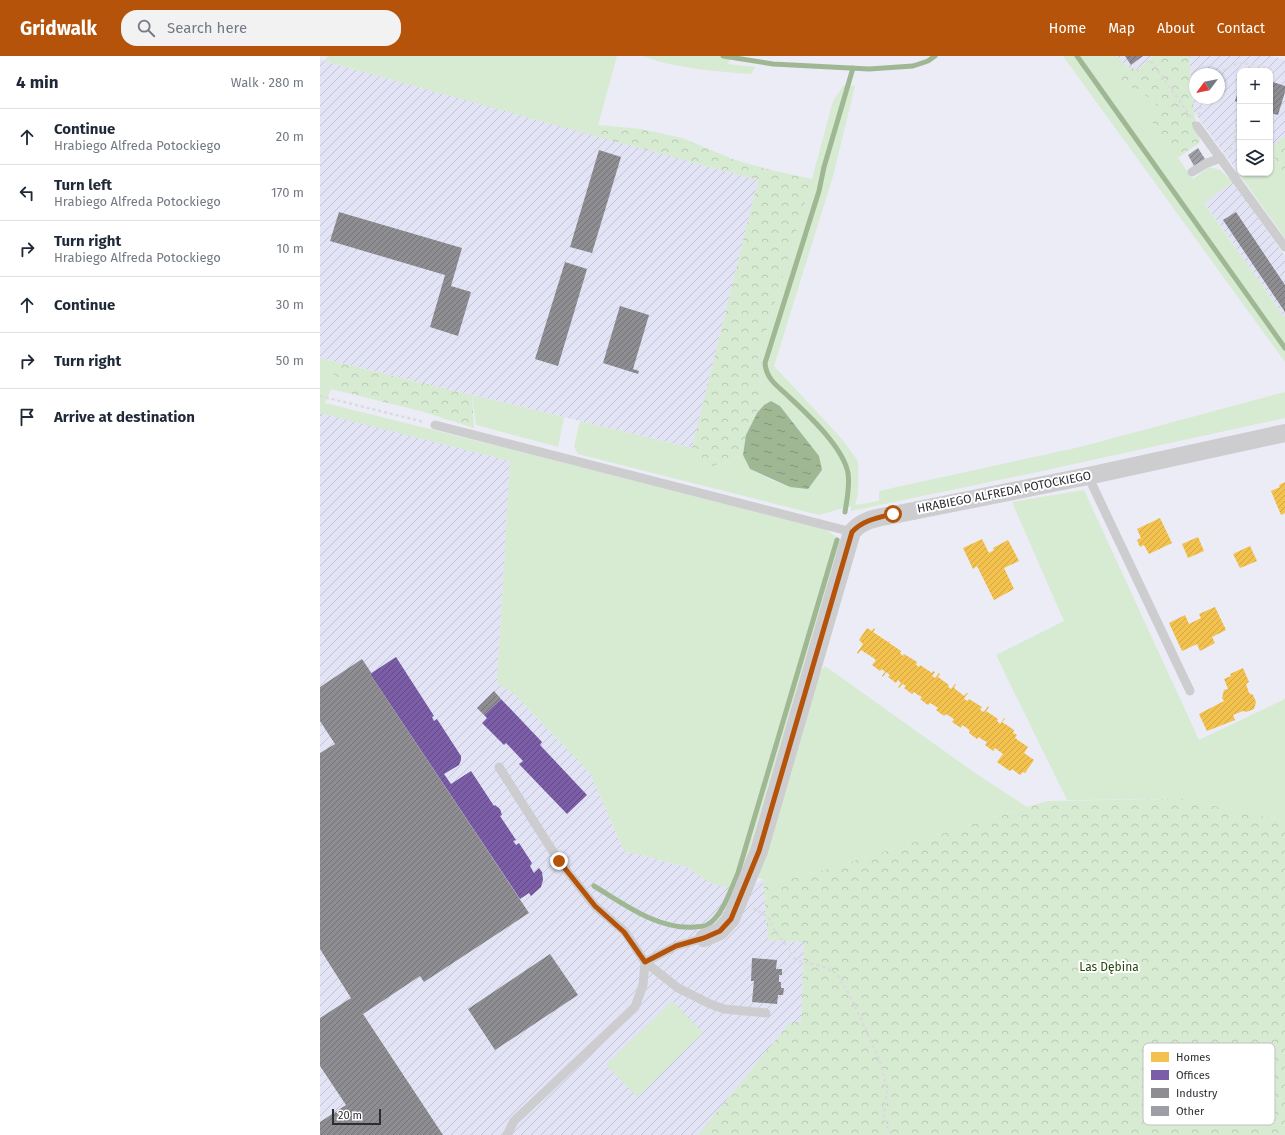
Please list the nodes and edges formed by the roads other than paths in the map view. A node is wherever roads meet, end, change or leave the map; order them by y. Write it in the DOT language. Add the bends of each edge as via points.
graph roads {
  1 [pos="1198,126"];
  2 [pos="1221,158"];
  3 [pos="1192,172"];
  4 [pos="1285,247"];
  5 [pos="435,425"];
  6 [pos="1285,433"];
  7 [pos="1088,476"];
  8 [pos="852,532"];
  9 [pos="1190,691"];
  10 [pos="499,767"];
  11 [pos="704,938"];
  12 [pos="645,962"];
  13 [pos="766,1013"];
  14 [pos="506,1135"];
  1 -- 2 [label="lane"];
  2 -- 3 [label="lane"];
  2 -- 4 [label="lane"];
  5 -- 8 [label="lane"];
  6 -- 7 [label="street, HRABIEGO ALFREDA POTOCKIEGO"];
  7 -- 8 [label="street, HRABIEGO ALFREDA POTOCKIEGO" via="872,519 856,526"];
  7 -- 9 [label="lane"];
  8 -- 11 [label="street" via="759,851 731,919 720,931"];
  10 -- 12 [label="lane" via="559,861 595,906 624,932"];
  11 -- 12 [label="lane" via="676,946"];
  12 -- 13 [label="lane" via="678,988 710,1004 724,1009"];
  12 -- 14 [label="lane" via="643,985 635,1007 514,1121"];
}
